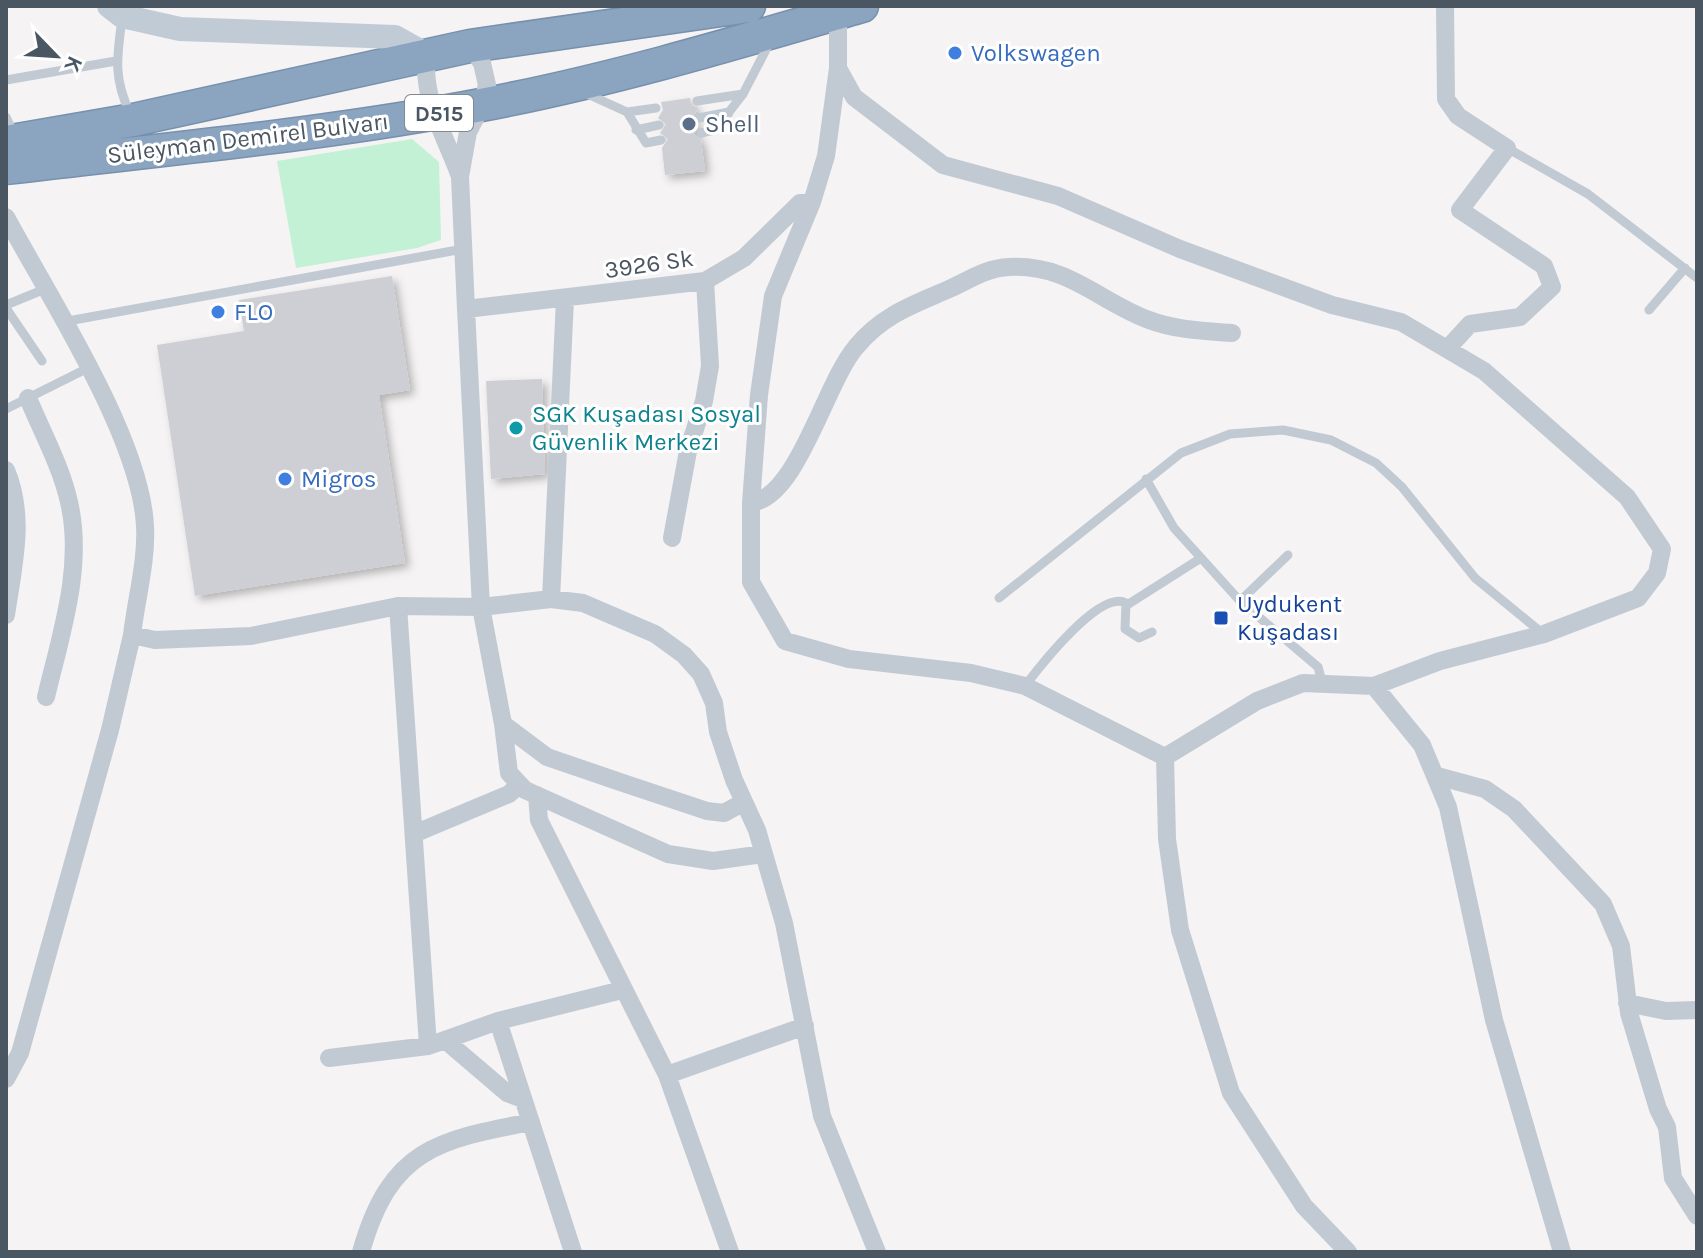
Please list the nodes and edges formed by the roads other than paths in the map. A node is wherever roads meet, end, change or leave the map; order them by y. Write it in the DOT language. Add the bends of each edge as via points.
graph roads {
  1 [pos="749,6"];
  2 [pos="1445,6"];
  3 [pos="850,10"];
  4 [pos="116,11"];
  5 [pos="775,32"];
  6 [pos="470,46"];
  7 [pos="427,55"];
  8 [pos="116,61"];
  9 [pos="838,68"];
  10 [pos="6,80"];
  11 [pos="569,86"];
  12 [pos="743,94"];
  13 [pos="697,101"];
  14 [pos="482,105"];
  15 [pos="656,108"];
  16 [pos="627,112"];
  17 [pos="729,112"];
  18 [pos="436,113"];
  19 [pos="699,118"];
  20 [pos="133,120"];
  21 [pos="659,125"];
  22 [pos="636,130"];
  23 [pos="701,133"];
  24 [pos="661,140"];
  25 [pos="9,142"];
  26 [pos="1507,148"];
  27 [pos="460,177"];
  28 [pos="812,202"];
  29 [pos="6,217"];
  30 [pos="463,249"];
  31 [pos="1685,268"];
  32 [pos="1697,278"];
  33 [pos="705,281"];
  34 [pos="45,289"];
  35 [pos="565,299"];
  36 [pos="6,306"];
  37 [pos="466,309"];
  38 [pos="1649,310"];
  39 [pos="68,321"];
  40 [pos="1232,333"];
  41 [pos="1448,348"];
  42 [pos="42,361"];
  43 [pos="88,368"];
  44 [pos="28,398"];
  45 [pos="6,409"];
  46 [pos="6,470"];
  47 [pos="1146,479"];
  48 [pos="751,503"];
  49 [pos="672,538"];
  50 [pos="1288,555"];
  51 [pos="1201,558"];
  52 [pos="999,598"];
  53 [pos="551,599"];
  54 [pos="1240,601"];
  55 [pos="1127,605"];
  56 [pos="398,606"];
  57 [pos="481,607"];
  58 [pos="6,615"];
  59 [pos="1152,632"];
  60 [pos="1544,634"];
  61 [pos="132,635"];
  62 [pos="1322,682"];
  63 [pos="1025,686"];
  64 [pos="1374,686"];
  65 [pos="46,697"];
  66 [pos="503,724"];
  67 [pos="1165,757"];
  68 [pos="1437,776"];
  69 [pos="518,786"];
  70 [pos="537,795"];
  71 [pos="744,802"];
  72 [pos="416,833"];
  73 [pos="764,854"];
  74 [pos="622,990"];
  75 [pos="1627,1003"];
  76 [pos="1696,1012"];
  77 [pos="498,1021"];
  78 [pos="805,1026"];
  79 [pos="436,1043"];
  80 [pos="329,1058"];
  81 [pos="667,1075"];
  82 [pos="6,1079"];
  83 [pos="523,1099"];
  84 [pos="531,1122"];
  85 [pos="1697,1216"];
  86 [pos="566,1248"];
  87 [pos="361,1252"];
  88 [pos="730,1252"];
  89 [pos="877,1252"];
  90 [pos="1348,1252"];
  91 [pos="1562,1252"];
  1 -- 6 [label="highway, Süleyman Demirel Bulvarı / D515"];
  2 -- 26 [label="street" via="1446,99 1458,116"];
  3 -- 5 [label="highway, Süleyman Demirel Bulvarı / D515"];
  3 -- 9 [label="street"];
  4 -- 7 [label="street" via="180,29 395,37"];
  4 -- 8 [label="lane"];
  5 -- 11 [label="highway, Süleyman Demirel Bulvarı / D515"];
  5 -- 12 [label="lane"];
  6 -- 7 [label="highway, Süleyman Demirel Bulvarı / D515"];
  6 -- 14 [label="street" via="482,63 487,85"];
  7 -- 18 [label="street" via="424,75"];
  7 -- 20 [label="highway, Süleyman Demirel Bulvarı / D515"];
  8 -- 10 [label="lane"];
  8 -- 20 [label="lane" via="119,90"];
  9 -- 28 [label="street" via="826,156"];
  9 -- 41 [label="street" via="854,97 943,165 1058,196 1194,255 1332,305 1401,322"];
  11 -- 14 [label="highway, Süleyman Demirel Bulvarı / D515"];
  11 -- 16 [label="lane"];
  12 -- 13 [label="lane"];
  12 -- 17 [label="lane"];
  14 -- 18 [label="highway, Süleyman Demirel Bulvarı / D515"];
  14 -- 27 [label="street" via="468,132"];
  15 -- 16 [label="lane"];
  16 -- 22 [label="lane"];
  17 -- 19 [label="lane"];
  17 -- 23 [label="lane" via="714,130"];
  18 -- 25 [label="highway, Süleyman Demirel Bulvarı / D515"];
  18 -- 27 [label="street"];
  20 -- 25 [label="highway, Süleyman Demirel Bulvarı / D515"];
  21 -- 22 [label="lane"];
  22 -- 24 [label="lane" via="646,143"];
  26 -- 31 [label="lane" via="1588,194"];
  26 -- 41 [label="street" via="1460,210 1544,266 1552,287 1520,317 1470,324"];
  27 -- 30 [label="street"];
  28 -- 33 [label="street, 3926 Sk" via="800,203 744,258"];
  28 -- 48 [label="street" via="773,296"];
  29 -- 34 [label="street"];
  30 -- 37 [label="street"];
  30 -- 39 [label="lane"];
  31 -- 32 [label="lane"];
  31 -- 38 [label="lane"];
  33 -- 35 [label="street, 3926 Sk"];
  33 -- 49 [label="street" via="710,366"];
  34 -- 36 [label="lane"];
  34 -- 43 [label="street"];
  35 -- 37 [label="street, 3926 Sk"];
  35 -- 53 [label="street"];
  36 -- 42 [label="lane"];
  37 -- 57 [label="street"];
  40 -- 48 [label="street" via="1149,321 1081,282 1050,271 1006,267 980,272 911,303 869,332 837,373 788,476 771,496"];
  41 -- 60 [label="street" via="1484,371 1627,497 1662,549 1657,573 1638,598"];
  43 -- 44 [label="lane"];
  43 -- 61 [label="street" via="136,473 145,527"];
  44 -- 45 [label="lane"];
  44 -- 65 [label="street" via="65,487 73,533 71,577"];
  46 -- 58 [label="street" via="18,532"];
  47 -- 51 [label="lane" via="1174,528"];
  47 -- 52 [label="lane"];
  47 -- 60 [label="lane" via="1181,453 1230,434 1283,430 1331,440 1389,474 1475,578"];
  48 -- 63 [label="street" via="751,582 785,641 849,659 971,673"];
  50 -- 54 [label="lane"];
  51 -- 54 [label="lane"];
  51 -- 55 [label="lane"];
  53 -- 57 [label="street"];
  53 -- 71 [label="street" via="583,603 655,634 684,655 701,674 714,703 718,732"];
  54 -- 62 [label="lane" via="1318,667"];
  55 -- 59 [label="lane" via="1128,632 1139,638"];
  55 -- 63 [label="lane" via="1119,600 1099,607 1049,654"];
  56 -- 57 [label="street"];
  56 -- 61 [label="street" via="251,636 155,640"];
  56 -- 72 [label="street"];
  57 -- 66 [label="street"];
  60 -- 64 [label="street" via="1440,661"];
  61 -- 82 [label="street" via="20,1053"];
  62 -- 64 [label="street"];
  62 -- 67 [label="street" via="1303,683 1257,701"];
  63 -- 67 [label="street"];
  64 -- 68 [label="street" via="1422,745"];
  66 -- 69 [label="street" via="507,765"];
  66 -- 71 [label="street" via="547,757 707,811 724,813"];
  67 -- 90 [label="street" via="1167,839 1180,930 1231,1093 1304,1206"];
  68 -- 75 [label="street" via="1485,789 1514,809 1593,890 1621,946"];
  68 -- 91 [label="street" via="1454,826 1494,1020"];
  69 -- 70 [label="street"];
  69 -- 72 [label="street"];
  70 -- 73 [label="street" via="681,857 723,861"];
  70 -- 74 [label="street" via="539,820"];
  71 -- 73 [label="street"];
  72 -- 79 [label="street"];
  73 -- 78 [label="street"];
  74 -- 77 [label="street"];
  74 -- 81 [label="street"];
  75 -- 76 [label="street"];
  75 -- 85 [label="street" via="1667,1127 1673,1178"];
  77 -- 79 [label="street"];
  77 -- 83 [label="street"];
  78 -- 81 [label="street"];
  78 -- 89 [label="street" via="822,1116"];
  79 -- 80 [label="street"];
  79 -- 83 [label="street"];
  81 -- 88 [label="street"];
  83 -- 84 [label="street"];
  84 -- 86 [label="street"];
  84 -- 87 [label="street" via="456,1137 422,1153 379,1206"];
}
